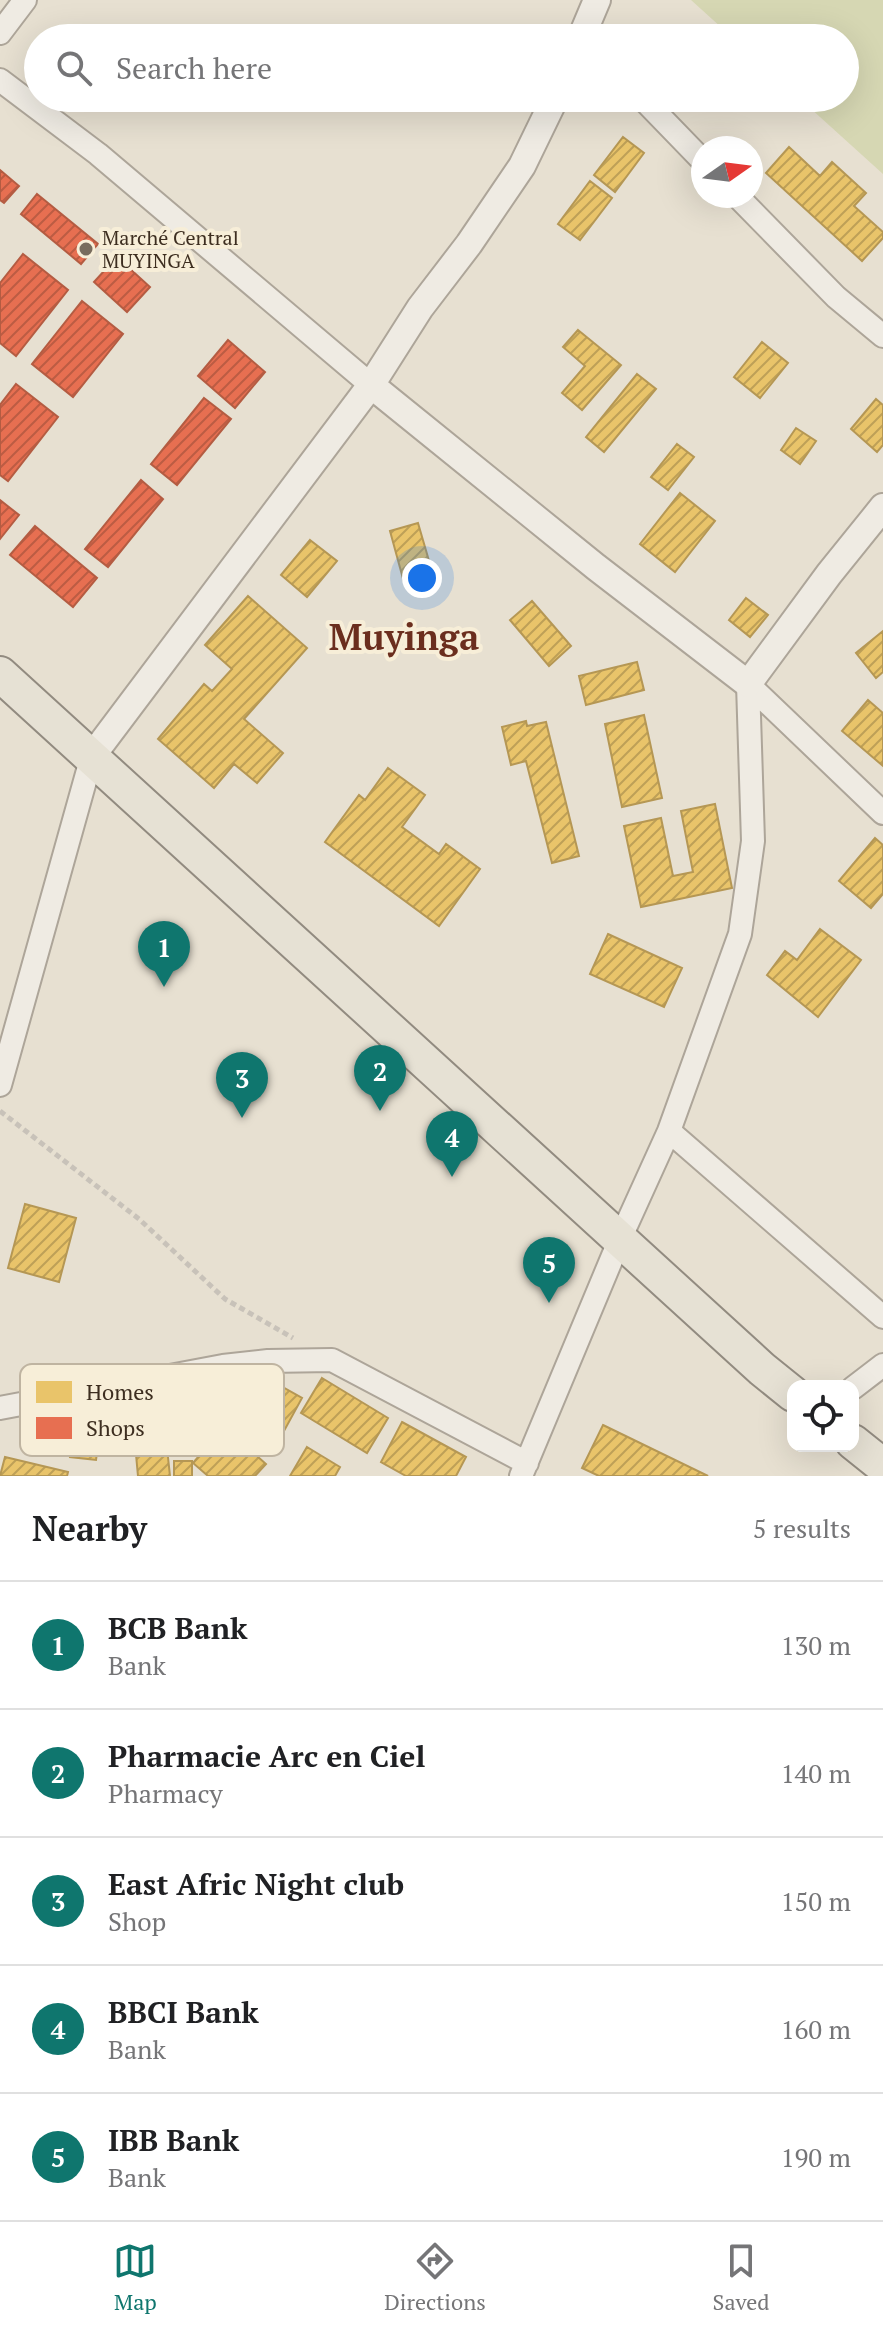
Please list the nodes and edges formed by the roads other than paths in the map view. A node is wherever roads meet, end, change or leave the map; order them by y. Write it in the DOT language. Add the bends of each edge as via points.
graph roads {
  1 [pos="25,0"];
  2 [pos="597,0"];
  3 [pos="587,24"];
  4 [pos="0,33"];
  5 [pos="0,80"];
  6 [pos="24,98"];
  7 [pos="42,112"];
  8 [pos="548,112"];
  9 [pos="656,112"];
  10 [pos="691,149"];
  11 [pos="749,208"];
  12 [pos="883,336"];
  13 [pos="371,385"];
  14 [pos="883,507"];
  15 [pos="0,674"];
  16 [pos="748,684"];
  17 [pos="92,756"];
  18 [pos="883,813"];
  19 [pos="6,1040"];
  20 [pos="0,1085"];
  21 [pos="669,1131"];
  22 [pos="620,1239"];
  23 [pos="883,1317"];
  24 [pos="241,1364"];
  25 [pos="883,1365"];
  26 [pos="859,1383"];
  27 [pos="787,1389"];
  28 [pos="20,1404"];
  29 [pos="0,1408"];
  30 [pos="859,1447"];
  31 [pos="883,1466"];
  32 [pos="524,1469"];
  1 -- 4 [label="street"];
  2 -- 3 [label="street"];
  5 -- 6 [label="street"];
  7 -- 13 [label="street"];
  8 -- 13 [label="street" via="522,166"];
  9 -- 10 [label="street"];
  11 -- 12 [label="street" via="836,297"];
  13 -- 16 [label="street"];
  13 -- 17 [label="street"];
  14 -- 16 [label="street"];
  15 -- 17 [label="main road"];
  16 -- 18 [label="street"];
  16 -- 21 [label="street" via="753,841 740,934"];
  17 -- 19 [label="street"];
  17 -- 22 [label="main road"];
  19 -- 20 [label="street"];
  21 -- 22 [label="street"];
  21 -- 23 [label="street"];
  22 -- 27 [label="main road"];
  22 -- 32 [label="street"];
  24 -- 32 [label="street" via="332,1360"];
  25 -- 26 [label="street"];
  28 -- 29 [label="street"];
  30 -- 31 [label="main road"];
}
